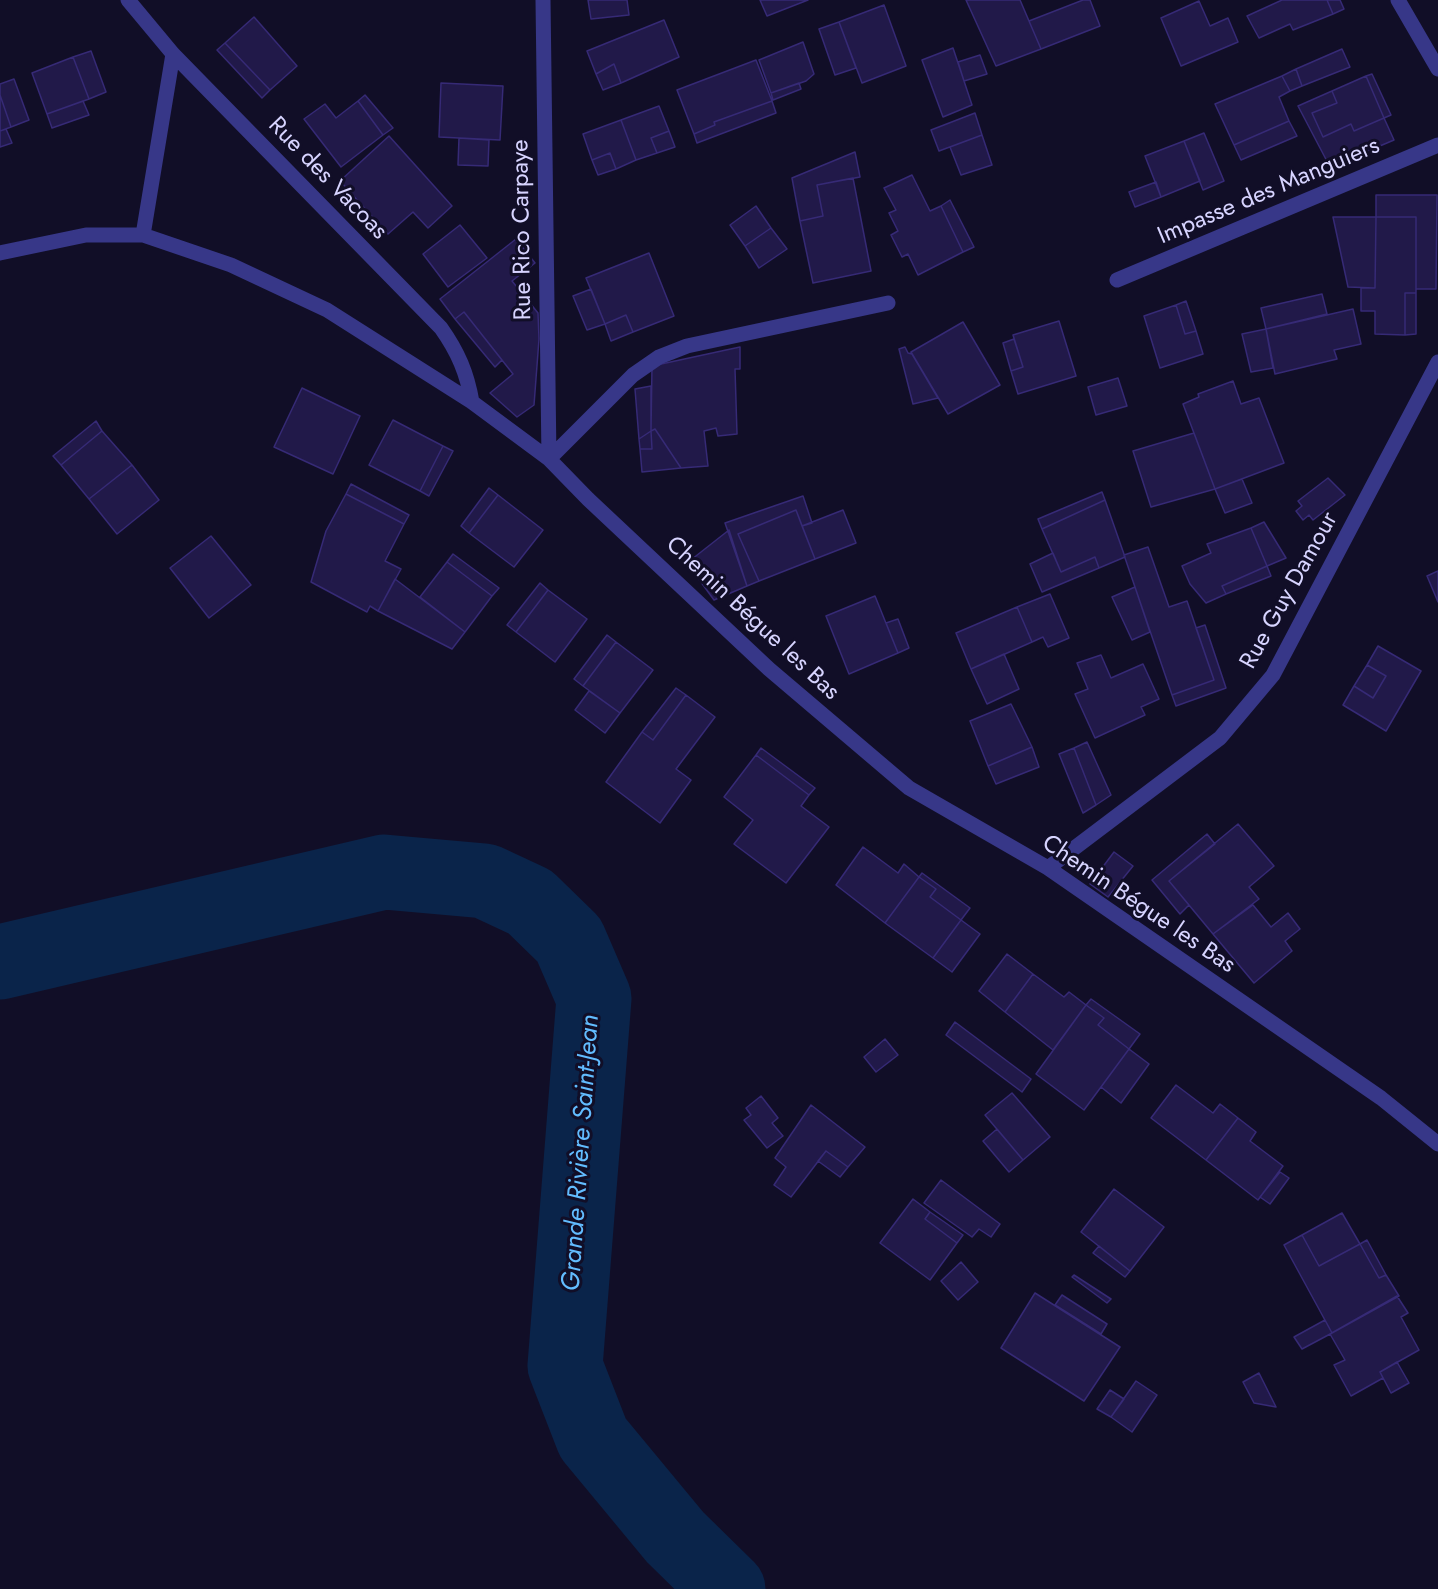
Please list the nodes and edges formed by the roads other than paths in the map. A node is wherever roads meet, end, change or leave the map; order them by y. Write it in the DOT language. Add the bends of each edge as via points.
graph roads {
  1 [pos="128,0"];
  2 [pos="543,0"];
  3 [pos="1398,0"];
  4 [pos="173,54"];
  5 [pos="1438,69"];
  6 [pos="1438,145"];
  7 [pos="143,235"];
  8 [pos="0,253"];
  9 [pos="1117,280"];
  10 [pos="888,303"];
  11 [pos="1438,362"];
  12 [pos="472,402"];
  13 [pos="549,459"];
  14 [pos="1048,868"];
  15 [pos="1435,1134"];
  1 -- 4 [label="street, Rue des Vacoas"];
  2 -- 13 [label="street, Rue Rico Carpaye"];
  3 -- 5 [label="street"];
  4 -- 7 [label="street"];
  4 -- 12 [label="street, Rue des Vacoas" via="441,328 458,352"];
  6 -- 9 [label="street, Impasse des Manguiers"];
  7 -- 8 [label="street, Chemin Bégue les Bas" via="86,235"];
  7 -- 12 [label="street, Chemin Bégue les Bas" via="231,265 327,310"];
  10 -- 13 [label="street" via="687,346 659,357 633,375"];
  11 -- 14 [label="street, Rue Guy Damour" via="1273,675 1220,738"];
  12 -- 13 [label="street, Chemin Bégue les Bas"];
  13 -- 14 [label="street, Chemin Bégue les Bas" via="769,669 909,788"];
  14 -- 15 [label="street, Chemin Bégue les Bas"];
}
